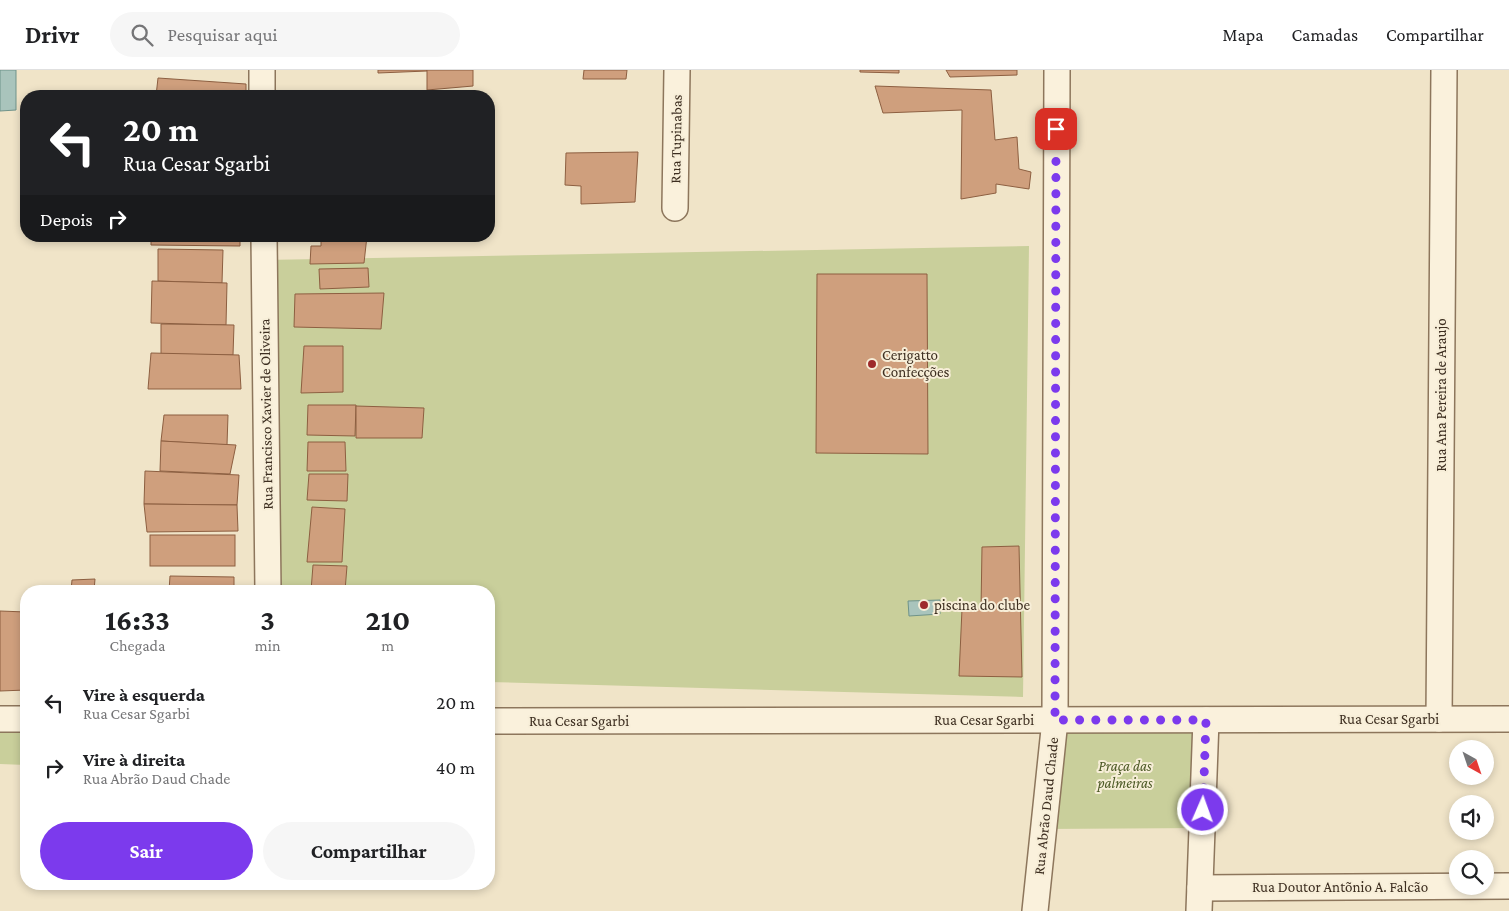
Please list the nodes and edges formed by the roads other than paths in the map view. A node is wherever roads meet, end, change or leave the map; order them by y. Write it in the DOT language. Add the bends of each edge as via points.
graph roads {
  1 [pos="262,70"];
  2 [pos="677,70"];
  3 [pos="1057,70"];
  4 [pos="1444,70"];
  5 [pos="262,90"];
  6 [pos="675,208"];
  7 [pos="264,242"];
  8 [pos="268,585"];
  9 [pos="0,719"];
  10 [pos="20,719"];
  11 [pos="1439,719"];
  12 [pos="1509,719"];
  13 [pos="1055,720"];
  14 [pos="1206,720"];
  15 [pos="495,721"];
  16 [pos="1509,886"];
  17 [pos="1200,899"];
  18 [pos="1035,911"];
  1 -- 5 [label="street"];
  2 -- 6 [label="street, Rua Tupinabas"];
  3 -- 13 [label="street, Rua Abrão Daud Chade"];
  4 -- 11 [label="street, Rua Ana Pereira de Araujo"];
  7 -- 8 [label="street, Rua Francisco Xavier de Oliveira"];
  9 -- 10 [label="street"];
  11 -- 12 [label="street, Rua Cesar Sgarbi"];
  11 -- 14 [label="street, Rua Cesar Sgarbi"];
  13 -- 14 [label="street, Rua Cesar Sgarbi"];
  13 -- 15 [label="street, Rua Cesar Sgarbi"];
  13 -- 18 [label="street, Rua Abrão Daud Chade"];
  14 -- 17 [label="street"];
  16 -- 17 [label="street, Rua Doutor Antõnio A. Falcão"];
}
